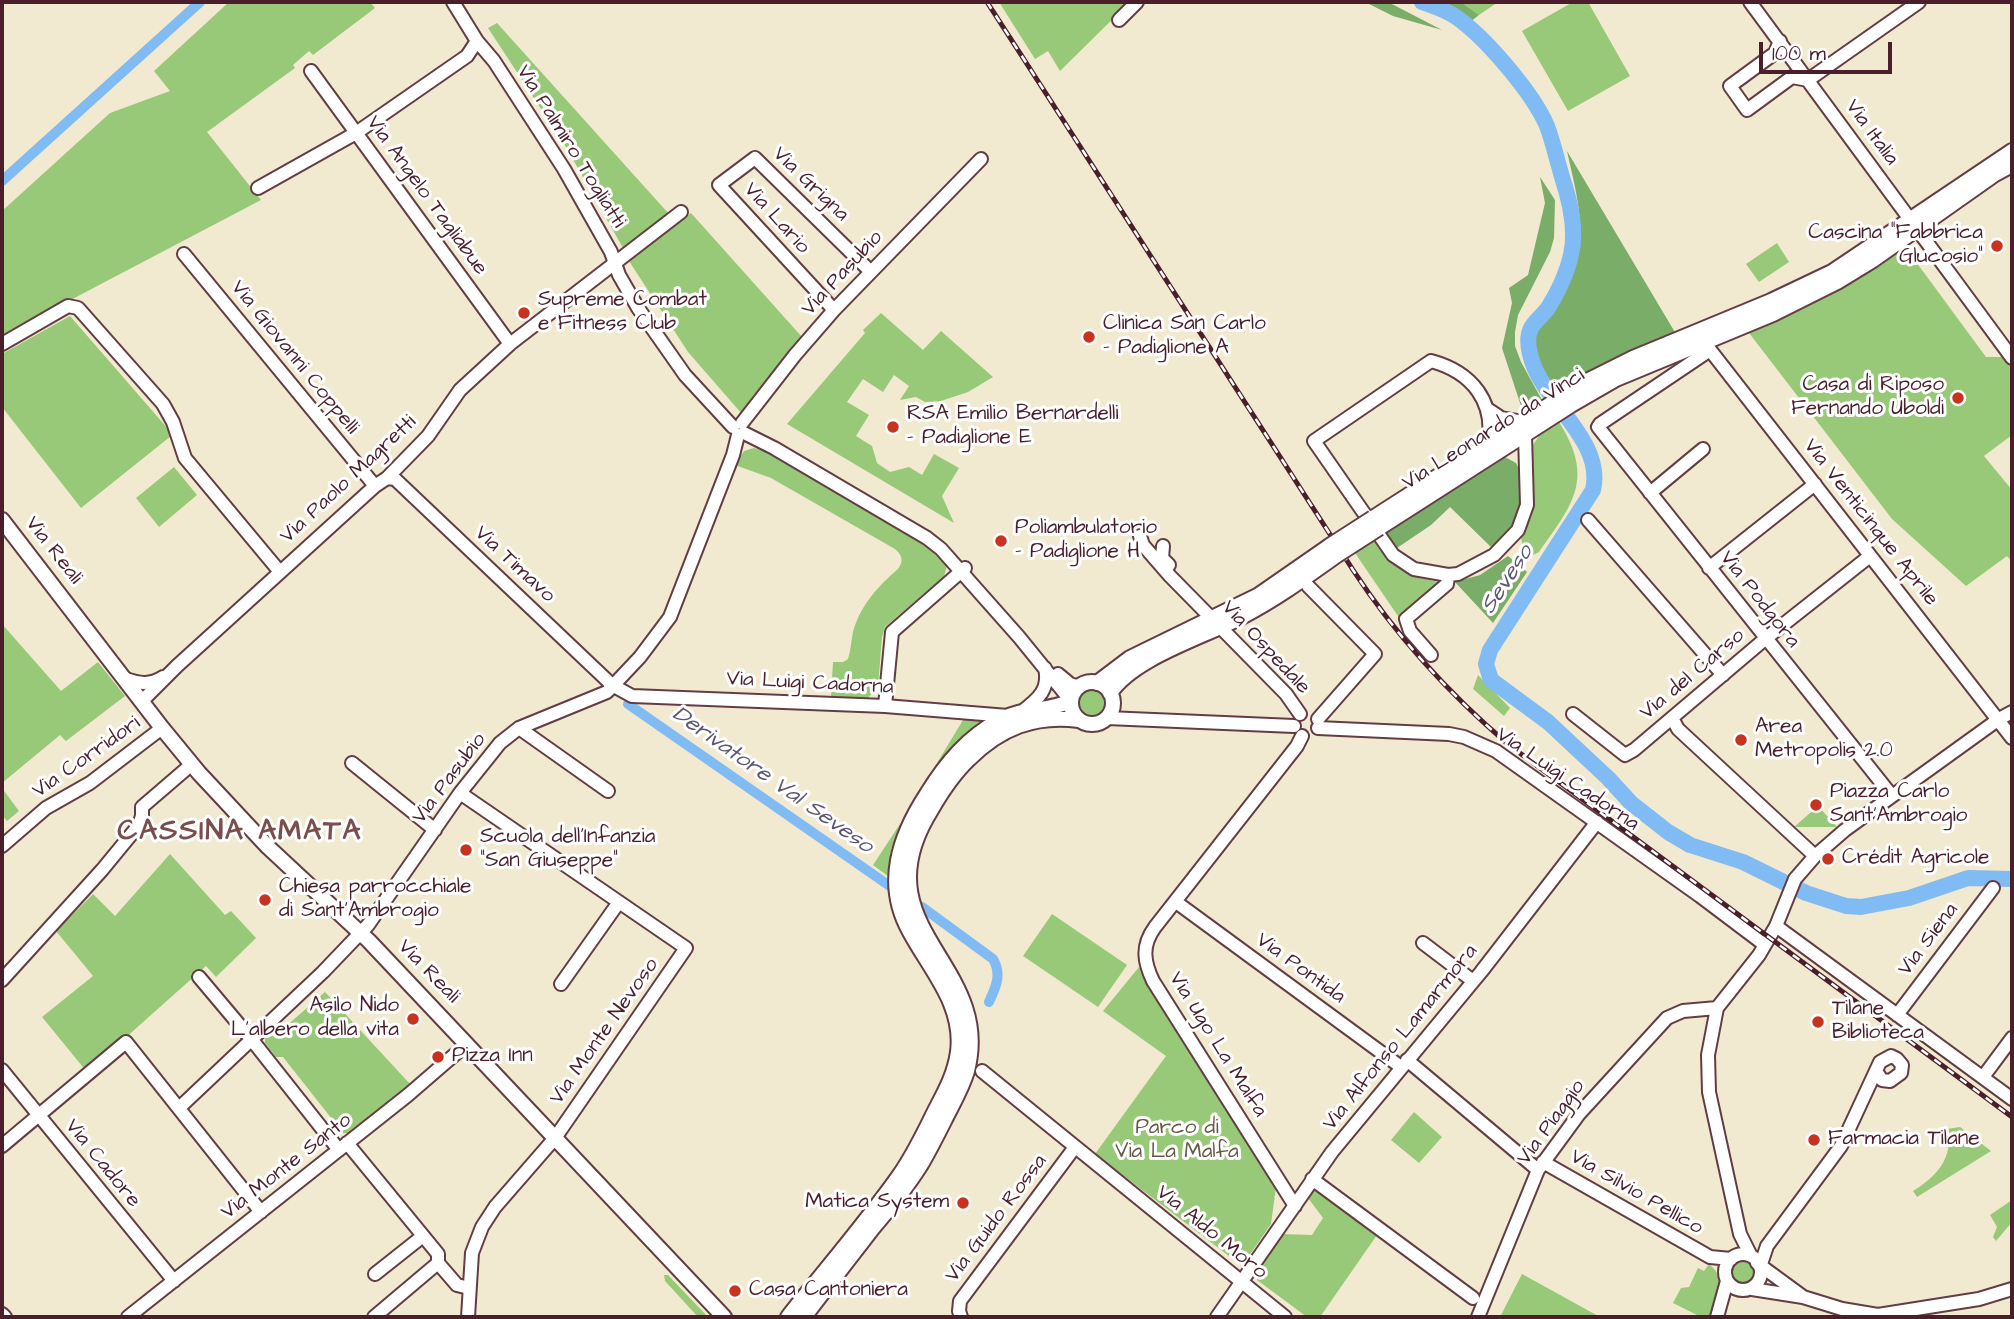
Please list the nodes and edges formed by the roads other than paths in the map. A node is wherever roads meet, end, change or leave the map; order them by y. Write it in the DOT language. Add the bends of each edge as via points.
graph roads {
  1 [pos="447,2"];
  2 [pos="453,2"];
  3 [pos="1137,2"];
  4 [pos="1750,2"];
  5 [pos="1919,2"];
  6 [pos="1905,6"];
  7 [pos="1119,20"];
  8 [pos="477,41"];
  9 [pos="1780,41"];
  10 [pos="486,54"];
  11 [pos="467,56"];
  12 [pos="311,71"];
  13 [pos="1808,80"];
  14 [pos="356,133"];
  15 [pos="2012,151"];
  16 [pos="981,159"];
  17 [pos="2012,165"];
  18 [pos="719,185"];
  19 [pos="258,188"];
  20 [pos="681,212"];
  21 [pos="1914,224"];
  22 [pos="184,254"];
  23 [pos="615,263"];
  24 [pos="870,271"];
  25 [pos="834,310"];
  26 [pos="1705,341"];
  27 [pos="2,344"];
  28 [pos="510,344"];
  29 [pos="2012,358"];
  30 [pos="1489,410"];
  31 [pos="1598,426"];
  32 [pos="742,430"];
  33 [pos="1520,434"];
  34 [pos="1488,445"];
  35 [pos="1703,450"];
  36 [pos="387,478"];
  37 [pos="1815,484"];
  38 [pos="375,486"];
  39 [pos="1650,493"];
  40 [pos="2,520"];
  41 [pos="1372,520"];
  42 [pos="1588,520"];
  43 [pos="1140,536"];
  44 [pos="1163,546"];
  45 [pos="1870,556"];
  46 [pos="1709,568"];
  47 [pos="963,569"];
  48 [pos="280,572"];
  49 [pos="1448,575"];
  50 [pos="1308,586"];
  51 [pos="1212,618"];
  52 [pos="1765,639"];
  53 [pos="1431,655"];
  54 [pos="1044,668"];
  55 [pos="172,671"];
  56 [pos="1723,675"];
  57 [pos="126,679"];
  58 [pos="1097,683"];
  59 [pos="612,685"];
  60 [pos="1079,687"];
  61 [pos="1110,693"];
  62 [pos="142,701"];
  63 [pos="1071,701"];
  64 [pos="885,706"];
  65 [pos="1024,710"];
  66 [pos="2012,712"];
  67 [pos="1573,713"];
  68 [pos="1008,716"];
  69 [pos="1107,718"];
  70 [pos="1672,719"];
  71 [pos="1999,719"];
  72 [pos="1079,720"];
  73 [pos="1318,724"];
  74 [pos="1299,725"];
  75 [pos="162,728"];
  76 [pos="519,728"];
  77 [pos="2012,738"];
  78 [pos="352,763"];
  79 [pos="192,764"];
  80 [pos="608,791"];
  81 [pos="460,793"];
  82 [pos="1892,796"];
  83 [pos="1597,822"];
  84 [pos="435,830"];
  85 [pos="2,846"];
  86 [pos="1815,856"];
  87 [pos="1993,888"];
  88 [pos="619,902"];
  89 [pos="1176,902"];
  90 [pos="1776,926"];
  91 [pos="360,932"];
  92 [pos="1423,943"];
  93 [pos="1765,945"];
  94 [pos="199,977"];
  95 [pos="2,980"];
  96 [pos="1473,981"];
  97 [pos="561,984"];
  98 [pos="1717,1007"];
  99 [pos="1897,1015"];
  100 [pos="2012,1038"];
  101 [pos="252,1040"];
  102 [pos="467,1044"];
  103 [pos="1404,1064"];
  104 [pos="2,1070"];
  105 [pos="982,1071"];
  106 [pos="1880,1076"];
  107 [pos="1983,1077"];
  108 [pos="2012,1099"];
  109 [pos="179,1108"];
  110 [pos="38,1116"];
  111 [pos="555,1138"];
  112 [pos="2,1146"];
  113 [pos="343,1147"];
  114 [pos="1075,1147"];
  115 [pos="1540,1166"];
  116 [pos="1312,1180"];
  117 [pos="1295,1206"];
  118 [pos="261,1212"];
  119 [pos="423,1236"];
  120 [pos="1751,1255"];
  121 [pos="1710,1257"];
  122 [pos="438,1263"];
  123 [pos="375,1274"];
  124 [pos="1727,1280"];
  125 [pos="174,1281"];
  126 [pos="1241,1283"];
  127 [pos="469,1288"];
  128 [pos="1748,1290"];
  129 [pos="2009,1291"];
  130 [pos="1803,1297"];
  131 [pos="1473,1298"];
  132 [pos="1718,1315"];
  133 [pos="128,1317"];
  134 [pos="374,1317"];
  135 [pos="468,1317"];
  136 [pos="724,1317"];
  137 [pos="788,1317"];
  138 [pos="804,1317"];
  139 [pos="961,1317"];
  140 [pos="1216,1317"];
  141 [pos="1285,1317"];
  142 [pos="1478,1317"];
  1 -- 8 [label="street, Via Palmiro Togliatti"];
  2 -- 8 [label="street, Via Palmiro Togliatti"];
  3 -- 7 [label="street"];
  4 -- 9 [label="street, Via Italia"];
  5 -- 6 [label="street"];
  6 -- 13 [label="street"];
  8 -- 10 [label="street, Via Palmiro Togliatti"];
  8 -- 11 [label="street"];
  9 -- 13 [label="street, Via Italia"];
  9 -- 13 [label="street" via="1775,53 1730,86 1747,110 1793,77"];
  10 -- 11 [label="street"];
  10 -- 23 [label="street, Via Palmiro Togliatti"];
  11 -- 14 [label="street"];
  12 -- 14 [label="street, Via Angelo Tagliabue"];
  13 -- 21 [label="street, Via Italia"];
  14 -- 19 [label="street"];
  14 -- 28 [label="street, Via Angelo Tagliabue"];
  15 -- 21 [label="main road"];
  16 -- 24 [label="street, Via Pasubio"];
  17 -- 21 [label="main road"];
  18 -- 24 [label="street, Via Grigna" via="755,158"];
  18 -- 25 [label="street, Via Lario"];
  20 -- 23 [label="street, Via Paolo Magretti"];
  21 -- 26 [label="main road, Via Leonardo da Vinci" via="1863,266 1820,292"];
  21 -- 29 [label="street, Via Italia"];
  22 -- 38 [label="street, Via Giovanni Coppelli"];
  23 -- 28 [label="street, Via Paolo Magretti"];
  23 -- 32 [label="street, Via Palmiro Togliatti" via="689,372"];
  24 -- 25 [label="street, Via Pasubio"];
  25 -- 32 [label="street, Via Pasubio"];
  26 -- 31 [label="street, Via Leonardo da Vinci"];
  26 -- 33 [label="main road, Via Leonardo da Vinci" via="1568,400"];
  26 -- 37 [label="street, Via Venticinque Aprile"];
  27 -- 48 [label="street" via="68,306 78,308 163,404 186,458"];
  28 -- 36 [label="street, Via Paolo Magretti" via="460,390 428,436"];
  30 -- 33 [label="street, Via Leonardo da Vinci"];
  30 -- 34 [label="street, Via Leonardo da Vinci"];
  30 -- 41 [label="street, Via Leonardo da Vinci" via="1470,380 1431,361 1314,441"];
  31 -- 39 [label="street, Via Podgora"];
  32 -- 47 [label="street, Via Palmiro Togliatti" via="927,538"];
  32 -- 59 [label="street, Via Pasubio" via="670,617"];
  33 -- 34 [label="main road, Via Leonardo da Vinci"];
  33 -- 41 [label="main road, Via Leonardo da Vinci"];
  33 -- 49 [label="street" via="1527,505 1518,530 1494,555"];
  34 -- 41 [label="main road, Via Leonardo da Vinci"];
  35 -- 39 [label="street"];
  36 -- 38 [label="street, Via Paolo Magretti"];
  36 -- 59 [label="street, Via Timavo" via="394,479"];
  37 -- 45 [label="street, Via Venticinque Aprile"];
  37 -- 46 [label="street"];
  38 -- 48 [label="street, Via Paolo Magretti"];
  39 -- 46 [label="street, Via Podgora"];
  40 -- 57 [label="main road, Via Reali"];
  41 -- 49 [label="street" via="1387,550 1399,561 1424,572"];
  41 -- 51 [label="main road, Via Leonardo da Vinci, bridge" via="1334,550"];
  42 -- 56 [label="street"];
  43 -- 51 [label="street, Via Ospedale" via="1143,545"];
  44 -- 51 [label="street, Via Ospedale" via="1162,558 1201,599"];
  45 -- 52 [label="street, Via del Carso"];
  45 -- 71 [label="street, Via Venticinque Aprile"];
  46 -- 52 [label="street, Via Podgora"];
  47 -- 54 [label="street"];
  47 -- 60 [label="street" via="1054,671"];
  47 -- 64 [label="street" via="892,632"];
  48 -- 55 [label="street, Via Paolo Magretti"];
  49 -- 53 [label="street" via="1447,584 1406,619 1410,631"];
  50 -- 73 [label="street" via="1375,654"];
  51 -- 58 [label="main road, Via Leonardo da Vinci" via="1130,658"];
  51 -- 61 [label="main road, Via Leonardo da Vinci" via="1127,673"];
  51 -- 74 [label="street, Via Ospedale" via="1286,694"];
  52 -- 56 [label="street, Via del Carso"];
  52 -- 82 [label="street, Via Podgora"];
  54 -- 63 [label="street"];
  54 -- 65 [label="street" via="1042,693"];
  55 -- 57 [label="street, Via Paolo Magretti" via="152,683"];
  55 -- 62 [label="street, Via Paolo Magretti"];
  56 -- 70 [label="street, Via del Carso"];
  57 -- 62 [label="main road, Via Reali"];
  58 -- 60 [label="main road"];
  58 -- 61 [label="main road"];
  59 -- 64 [label="street, Via Luigi Cadorna" via="632,695"];
  59 -- 76 [label="street, Via Pasubio" via="601,695"];
  60 -- 63 [label="main road"];
  61 -- 69 [label="main road" via="1113,704"];
  62 -- 75 [label="main road, Via Reali"];
  63 -- 65 [label="main road"];
  63 -- 72 [label="main road"];
  64 -- 68 [label="street, Via Luigi Cadorna"];
  65 -- 68 [label="main road"];
  66 -- 71 [label="street"];
  67 -- 70 [label="street, Via del Carso" via="1625,755"];
  68 -- 137 [label="main road" via="971,740 945,767 906,828 897,859 897,892 905,923 956,1016 958,1055 949,1084 899,1176"];
  69 -- 72 [label="main road" via="1091,724"];
  69 -- 74 [label="street"];
  70 -- 86 [label="street"];
  71 -- 77 [label="street, Via Venticinque Aprile"];
  71 -- 82 [label="street"];
  72 -- 138 [label="main road" via="1022,723 993,739 954,775 917,832 908,876 912,905 967,1012 971,1039 967,1072 920,1166"];
  73 -- 74 [label="street, Via Luigi Cadorna" via="1311,713"];
  73 -- 74 [label="street" via="1311,736"];
  73 -- 83 [label="street, Via Luigi Cadorna" via="1449,734 1479,743"];
  74 -- 89 [label="street, Via Ugo La Malfa" via="1289,757"];
  75 -- 79 [label="main road, Via Reali"];
  75 -- 85 [label="street, Via Corridori" via="90,783 47,808"];
  76 -- 80 [label="street"];
  76 -- 81 [label="street, Via Pasubio" via="491,751"];
  78 -- 84 [label="street"];
  79 -- 91 [label="main road, Via Reali" via="273,853"];
  79 -- 95 [label="street" via="142,807 139,825"];
  81 -- 84 [label="street, Via Pasubio"];
  81 -- 88 [label="street"];
  82 -- 86 [label="street"];
  83 -- 93 [label="street, Via Luigi Cadorna"];
  83 -- 96 [label="street, Via Alfonso Lamarmora"];
  84 -- 91 [label="street, Via Pasubio"];
  86 -- 90 [label="street" via="1796,879"];
  87 -- 99 [label="street, Via Siena"];
  88 -- 97 [label="street"];
  88 -- 111 [label="street, Via Monte Nevoso" via="686,948"];
  89 -- 103 [label="street, Via Pontida"];
  89 -- 117 [label="street, Via Ugo La Malfa" via="1149,935 1147,968"];
  90 -- 93 [label="street"];
  90 -- 99 [label="street"];
  91 -- 101 [label="street, Via Pasubio"];
  91 -- 102 [label="main road, Via Reali"];
  92 -- 96 [label="street"];
  93 -- 98 [label="street"];
  94 -- 101 [label="street"];
  96 -- 103 [label="street, Via Alfonso Lamarmora"];
  98 -- 115 [label="street, Via Piaggio" via="1683,1010 1664,1021 1586,1105"];
  98 -- 120 [label="street" via="1708,1085"];
  99 -- 107 [label="street"];
  100 -- 107 [label="street"];
  101 -- 109 [label="street, Via Pasubio"];
  101 -- 113 [label="street"];
  102 -- 111 [label="main road, Via Reali"];
  102 -- 113 [label="street, Via Monte Santo"];
  103 -- 115 [label="street, Via Pontida"];
  103 -- 116 [label="street, Via Alfonso Lamarmora"];
  104 -- 110 [label="street, Via Cadore"];
  105 -- 114 [label="street, Via Aldo Moro"];
  106 -- 120 [label="street" via="1841,1146"];
  107 -- 108 [label="street"];
  109 -- 110 [label="street" via="125,1042"];
  109 -- 118 [label="street"];
  110 -- 112 [label="street"];
  110 -- 125 [label="street, Via Cadore"];
  111 -- 127 [label="street, Via Monte Nevoso" via="482,1227 472,1253"];
  111 -- 136 [label="main road, Via Reali"];
  113 -- 118 [label="street, Via Monte Santo"];
  113 -- 119 [label="street"];
  114 -- 126 [label="street, Via Aldo Moro"];
  114 -- 139 [label="street, Via Guido Rossa" via="960,1301"];
  115 -- 121 [label="street, Via Silvio Pellico"];
  115 -- 142 [label="street, Via Piaggio"];
  116 -- 117 [label="street, Via Alfonso Lamarmora"];
  116 -- 131 [label="street"];
  117 -- 126 [label="street, Via Alfonso Lamarmora"];
  118 -- 125 [label="street, Via Monte Santo"];
  119 -- 122 [label="street" via="438,1254"];
  119 -- 123 [label="street"];
  120 -- 121 [label="street, Via Silvio Pellico"];
  120 -- 124 [label="street" via="1726,1267"];
  120 -- 128 [label="street" via="1759,1279"];
  120 -- 130 [label="street"];
  121 -- 124 [label="street, Via Silvio Pellico"];
  122 -- 127 [label="street" via="457,1285"];
  122 -- 134 [label="street"];
  124 -- 128 [label="street" via="1733,1287"];
  124 -- 132 [label="street"];
  125 -- 133 [label="street, Via Monte Santo"];
  126 -- 140 [label="street, Via Alfonso Lamarmora"];
  126 -- 141 [label="street, Via Aldo Moro"];
  127 -- 135 [label="street, Via Monte Nevoso"];
  128 -- 130 [label="street"];
  128 -- 132 [label="street"];
  129 -- 130 [label="street" via="1878,1315"];
}
